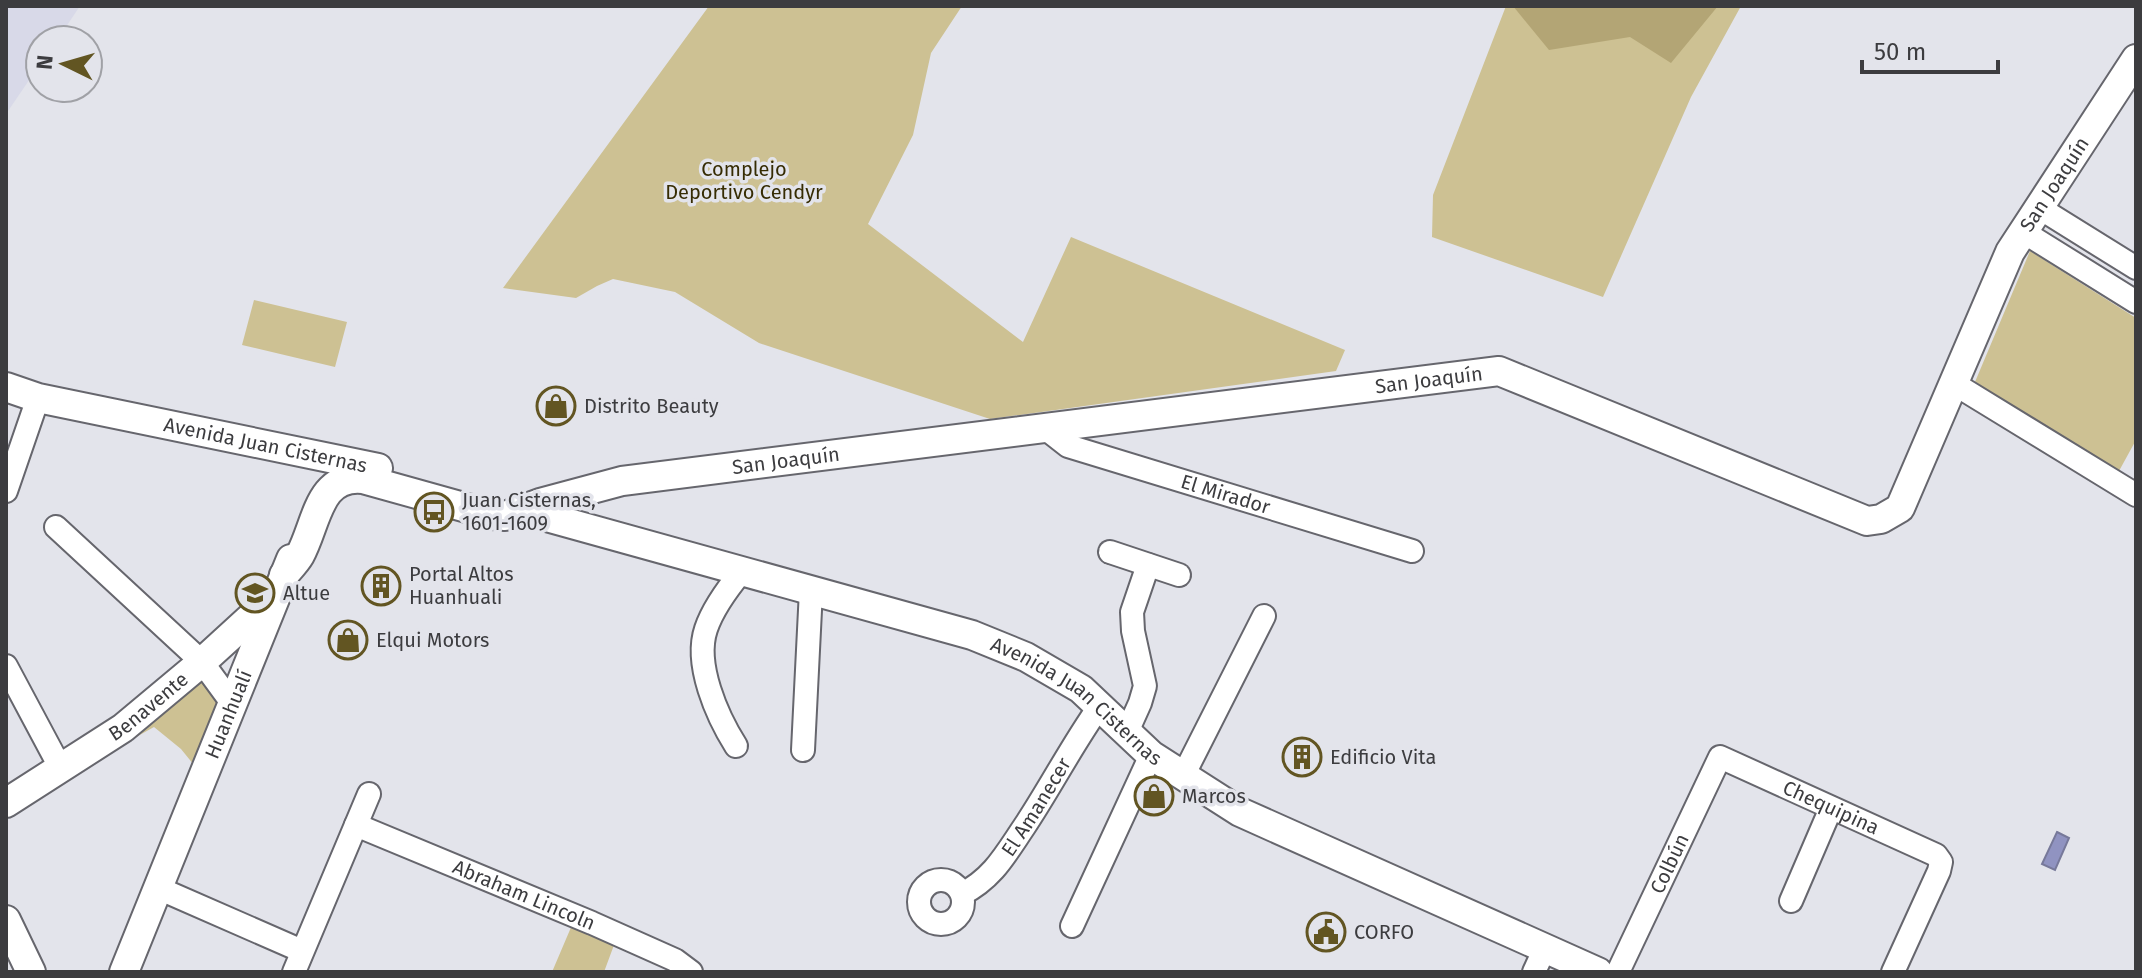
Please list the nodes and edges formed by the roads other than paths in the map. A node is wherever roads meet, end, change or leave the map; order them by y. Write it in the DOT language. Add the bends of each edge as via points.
graph roads {
  1 [pos="2136,59"];
  2 [pos="2038,207"];
  3 [pos="2022,231"];
  4 [pos="2136,268"];
  5 [pos="2136,302"];
  6 [pos="1953,383"];
  7 [pos="6,387"];
  8 [pos="38,398"];
  9 [pos="1045,428"];
  10 [pos="332,458"];
  11 [pos="6,491"];
  12 [pos="2136,495"];
  13 [pos="523,511"];
  14 [pos="56,527"];
  15 [pos="1412,551"];
  16 [pos="1110,552"];
  17 [pos="1148,565"];
  18 [pos="742,571"];
  19 [pos="1179,575"];
  20 [pos="280,585"];
  21 [pos="811,590"];
  22 [pos="1264,616"];
  23 [pos="202,662"];
  24 [pos="6,666"];
  25 [pos="232,703"];
  26 [pos="1099,707"];
  27 [pos="1127,732"];
  28 [pos="736,746"];
  29 [pos="803,750"];
  30 [pos="1151,755"];
  31 [pos="1720,757"];
  32 [pos="61,769"];
  33 [pos="1183,776"];
  34 [pos="369,794"];
  35 [pos="6,803"];
  36 [pos="1831,808"];
  37 [pos="356,825"];
  38 [pos="158,888"];
  39 [pos="962,894"];
  40 [pos="1791,901"];
  41 [pos="6,920"];
  42 [pos="1072,926"];
  43 [pos="302,951"];
  44 [pos="1540,960"];
  45 [pos="31,972"];
  46 [pos="124,972"];
  47 [pos="294,972"];
  48 [pos="691,972"];
  49 [pos="1598,972"];
  50 [pos="1618,972"];
  51 [pos="1893,972"];
  1 -- 2 [label="main road, San Joaquín"];
  2 -- 3 [label="main road, San Joaquín"];
  2 -- 4 [label="street"];
  3 -- 5 [label="street"];
  3 -- 6 [label="main road, San Joaquín"];
  6 -- 9 [label="main road, San Joaquín" via="1900,508 1867,521 1499,371"];
  6 -- 12 [label="street"];
  7 -- 8 [label="main road, Avenida Juan Cisternas"];
  8 -- 10 [label="main road, Avenida Juan Cisternas"];
  8 -- 11 [label="street"];
  9 -- 13 [label="main road, San Joaquín" via="622,481"];
  9 -- 15 [label="street, El Mirador" via="1068,446"];
  10 -- 13 [label="main road, Avenida Juan Cisternas"];
  10 -- 20 [label="main road, Huanhualí"];
  13 -- 18 [label="main road, Avenida Juan Cisternas"];
  13 -- 20 [label="main road, Avenida Juan Cisternas" via="492,515 355,478 341,480 326,494 299,557"];
  14 -- 23 [label="street"];
  16 -- 17 [label="street"];
  17 -- 19 [label="street"];
  17 -- 27 [label="street" via="1132,612 1145,686"];
  18 -- 21 [label="main road, Avenida Juan Cisternas"];
  18 -- 28 [label="street" via="722,597 703,648 706,677"];
  20 -- 23 [label="main road, Benavente"];
  20 -- 25 [label="main road, Huanhualí"];
  21 -- 26 [label="main road, Avenida Juan Cisternas" via="986,640 1081,689"];
  21 -- 29 [label="street"];
  22 -- 33 [label="street"];
  23 -- 25 [label="street"];
  23 -- 32 [label="main road, Benavente" via="123,728"];
  24 -- 32 [label="street"];
  25 -- 38 [label="main road, Huanhualí"];
  26 -- 27 [label="main road, Avenida Juan Cisternas"];
  26 -- 39 [label="street, El Amanecer" via="996,869"];
  27 -- 30 [label="main road, Avenida Juan Cisternas"];
  30 -- 33 [label="main road, Avenida Juan Cisternas"];
  30 -- 42 [label="street"];
  31 -- 36 [label="street, Chequipina"];
  31 -- 50 [label="street, Colbún"];
  32 -- 35 [label="main road, Benavente"];
  33 -- 44 [label="main road, Avenida Juan Cisternas" via="1240,812"];
  34 -- 37 [label="street"];
  36 -- 40 [label="street"];
  36 -- 51 [label="street, Chequipina" via="1936,855 1941,862"];
  37 -- 43 [label="street"];
  37 -- 48 [label="street, Abraham Lincoln" via="592,923"];
  38 -- 43 [label="street"];
  38 -- 46 [label="main road, Huanhualí"];
  41 -- 45 [label="main road"];
  43 -- 47 [label="street"];
  44 -- 49 [label="main road, Avenida Juan Cisternas"];
}
